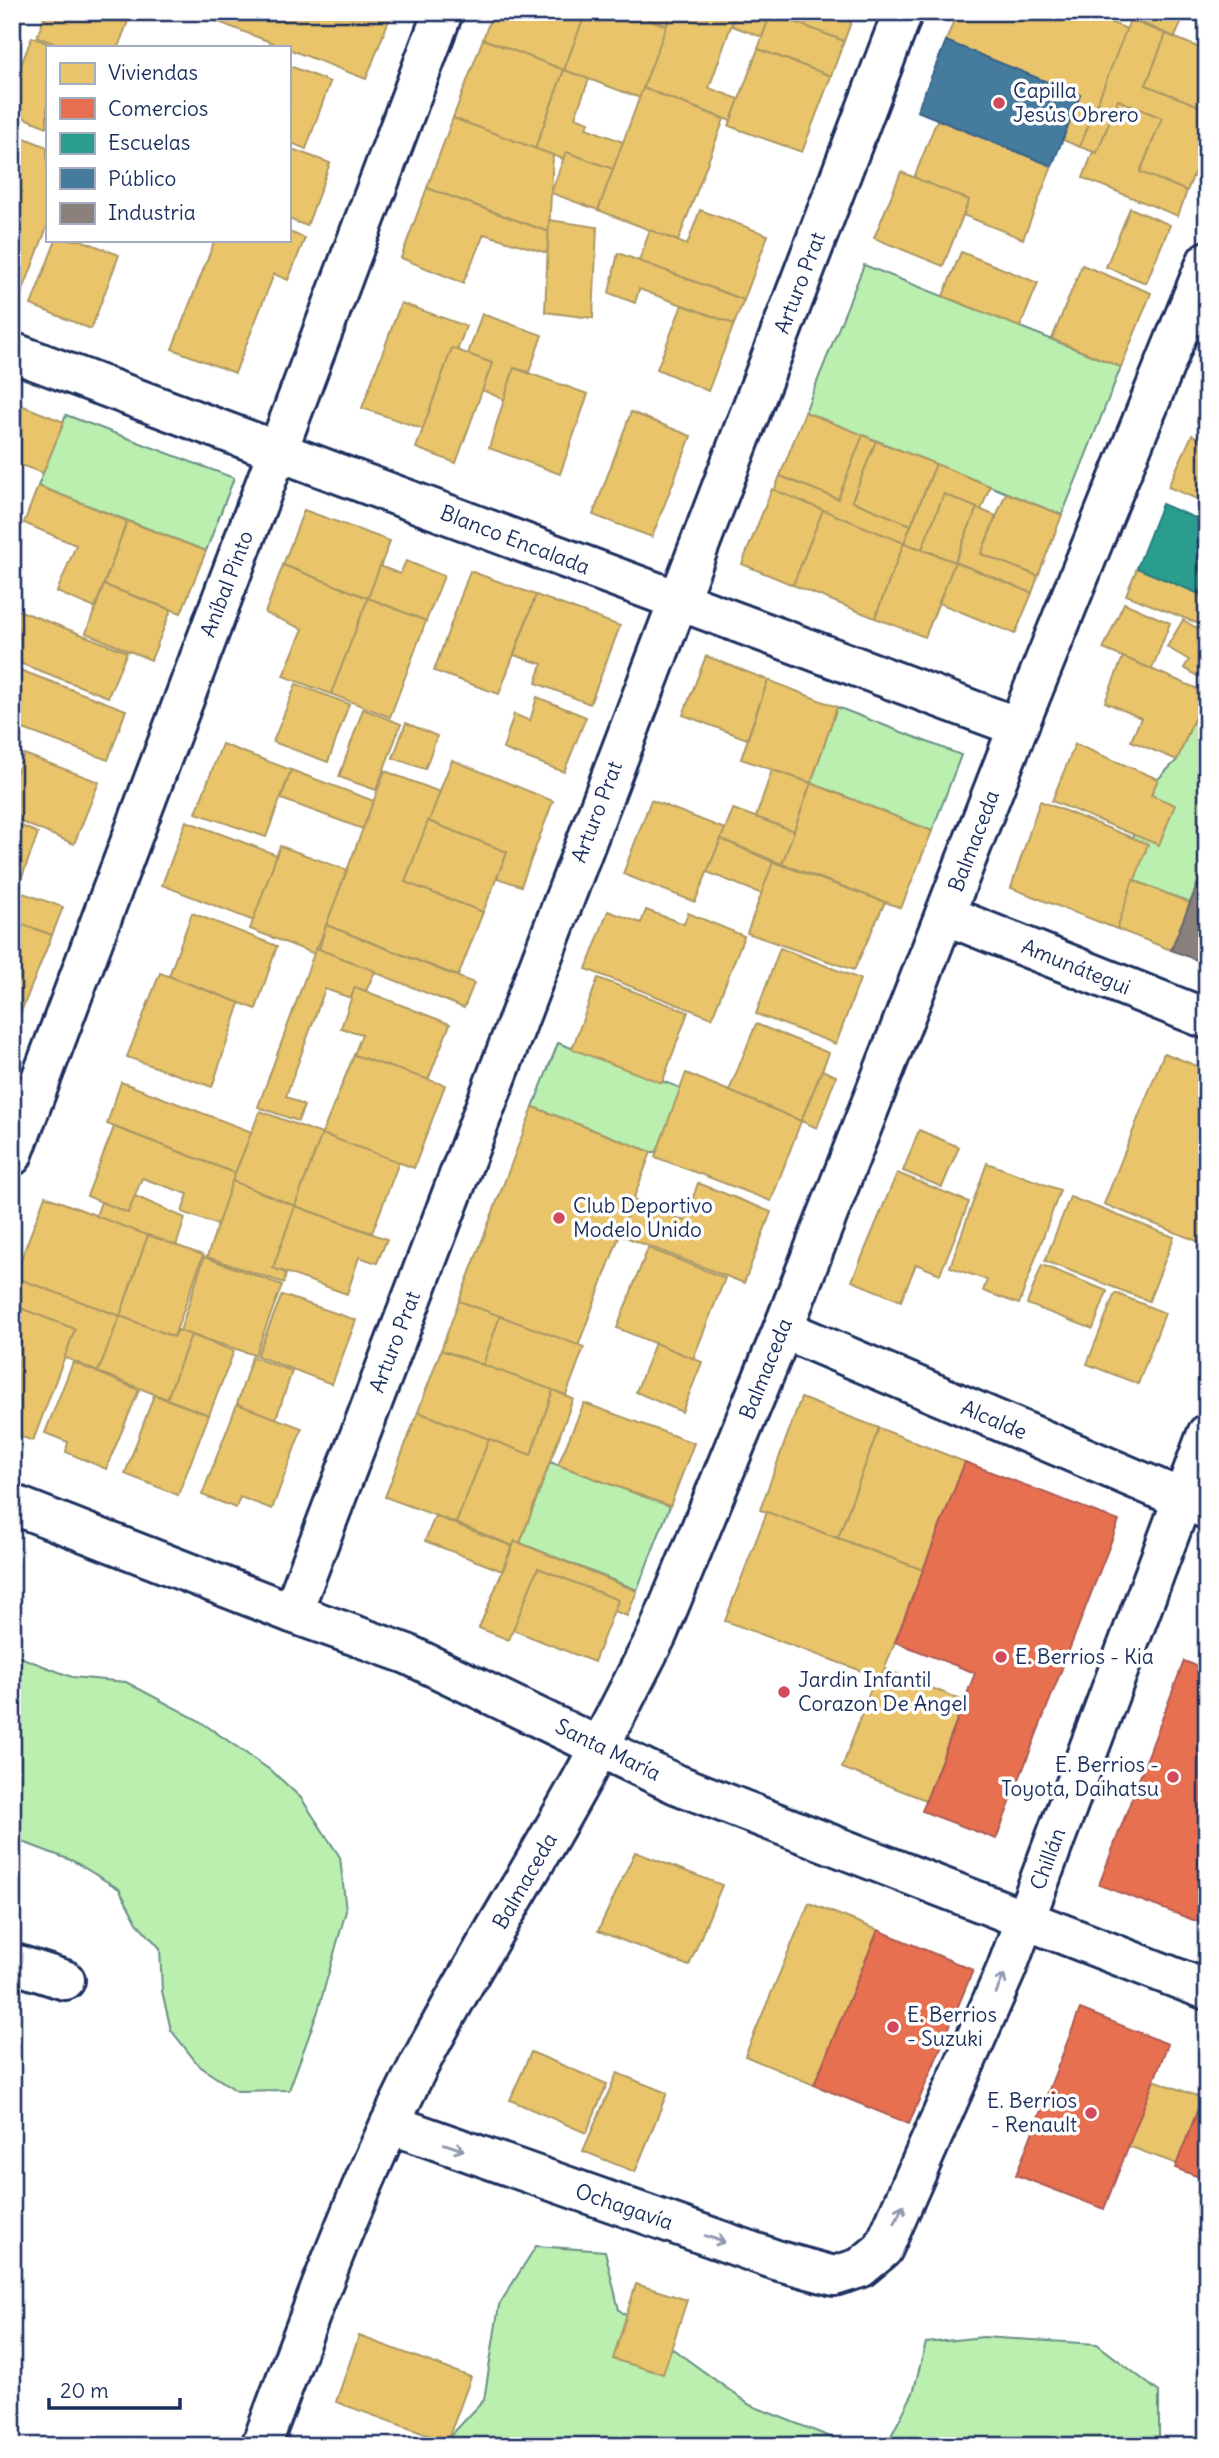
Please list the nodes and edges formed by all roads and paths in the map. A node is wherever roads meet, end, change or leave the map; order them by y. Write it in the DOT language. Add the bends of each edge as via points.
graph roads {
  1 [pos="443,12"];
  2 [pos="903,12"];
  3 [pos="1207,261"];
  4 [pos="12,352"];
  5 [pos="277,451"];
  6 [pos="678,601"];
  7 [pos="1018,727"];
  8 [pos="945,915"];
  9 [pos="1207,1019"];
  10 [pos="12,1156"];
  11 [pos="783,1329"];
  12 [pos="1207,1434"];
  13 [pos="12,1504"];
  14 [pos="1194,1505"];
  15 [pos="292,1612"];
  16 [pos="600,1746"];
  17 [pos="1025,1920"];
  18 [pos="12,1963"];
  19 [pos="65,1980"];
  20 [pos="1207,1990"];
  21 [pos="390,2124"];
  22 [pos="860,2268"];
  23 [pos="261,2446"];
  1 -- 5 [label="street, Aníbal Pinto"];
  2 -- 6 [label="street, Arturo Prat"];
  3 -- 7 [label="street, Balmaceda"];
  4 -- 5 [label="street, Blanco Encalada"];
  5 -- 6 [label="street, Blanco Encalada"];
  5 -- 10 [label="street, Aníbal Pinto"];
  6 -- 7 [label="street, Blanco Encalada"];
  6 -- 15 [label="street, Arturo Prat"];
  7 -- 8 [label="street, Balmaceda"];
  8 -- 9 [label="street, Amunátegui"];
  8 -- 11 [label="street, Balmaceda"];
  11 -- 14 [label="street, Alcalde"];
  11 -- 16 [label="street, Balmaceda" via="657,1635"];
  12 -- 14 [label="street, Chillán"];
  13 -- 15 [label="street, Santa María"];
  14 -- 17 [label="street, Chillán"];
  15 -- 16 [label="street, Santa María" via="407,1654"];
  16 -- 17 [label="street, Santa María" via="676,1784"];
  16 -- 21 [label="street, Balmaceda"];
  17 -- 20 [label="street, Santa María"];
  22 -- 17 [label="street, Chillán, one-way" via="883,2249"];
  18 -- 19 [label="street"];
  21 -- 22 [label="street, Ochagavía, one-way" via="779,2261 834,2276"];
  21 -- 23 [label="street, Balmaceda" via="324,2277"];
}
